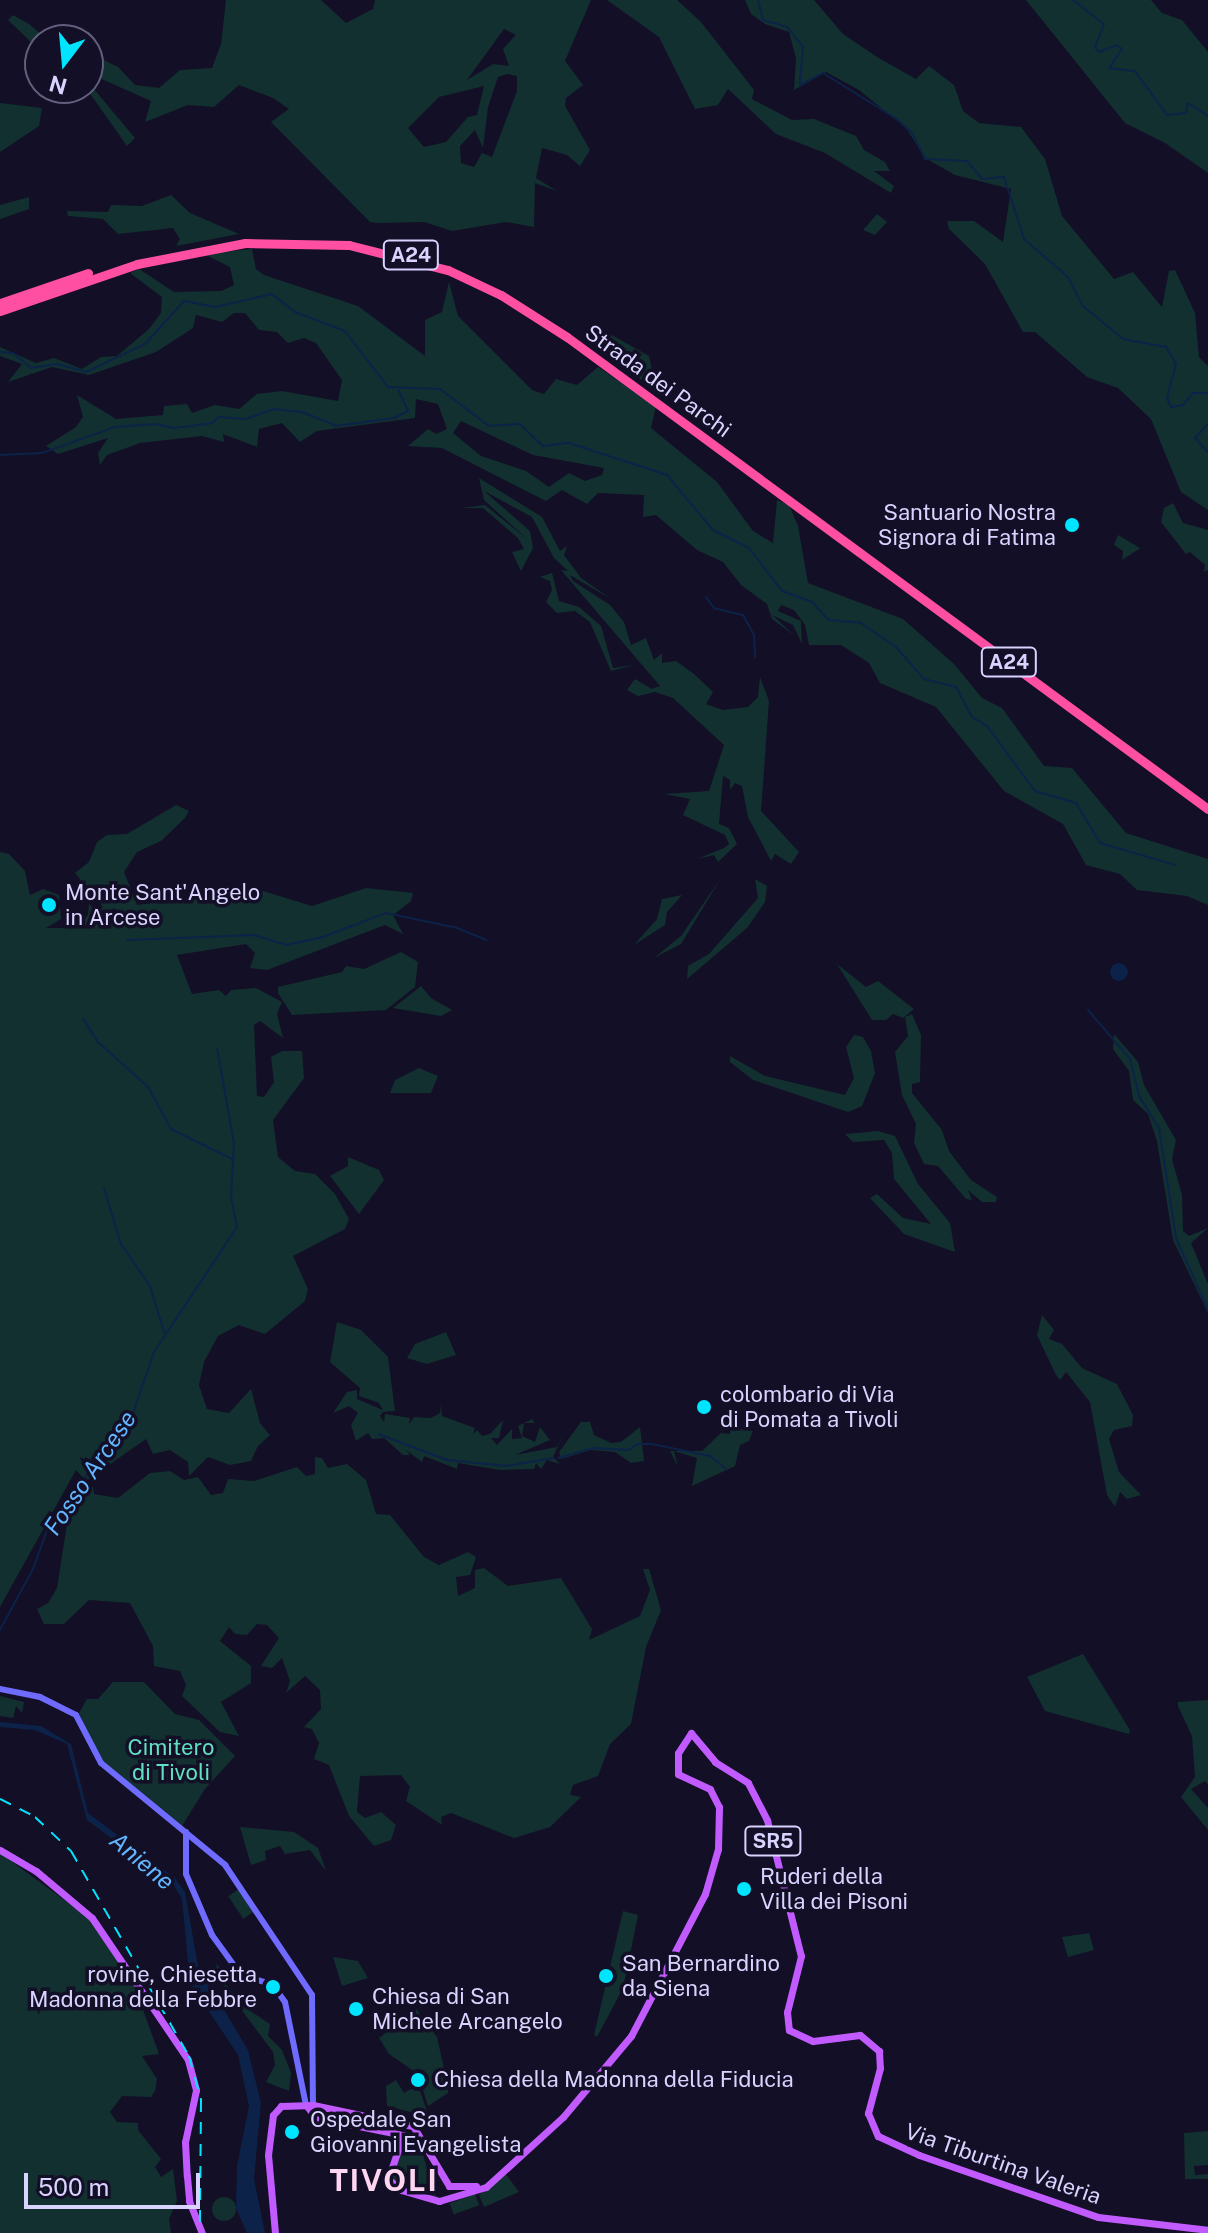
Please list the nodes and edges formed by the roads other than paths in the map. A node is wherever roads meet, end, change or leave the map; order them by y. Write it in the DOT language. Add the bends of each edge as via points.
graph roads {
  1 [pos="0,303"];
  2 [pos="0,311"];
  3 [pos="764,480"];
  4 [pos="1208,807"];
  5 [pos="0,1689"];
  6 [pos="186,1832"];
  7 [pos="0,1850"];
  8 [pos="310,2109"];
  9 [pos="475,2190"];
  10 [pos="1208,2230"];
  11 [pos="202,2233"];
  12 [pos="275,2233"];
  1 -- 3 [label="highway, Strada dei Parchi / A24" via="110,267 227,242 305,238 384,248 444,266 521,303"];
  2 -- 3 [label="highway, Strada dei Parchi / A24" via="124,267 215,247 304,241 383,251 448,270 521,307"];
  3 -- 4 [label="highway, Strada dei Parchi / A24"];
  5 -- 6 [label="main road" via="37,1696 76,1715 101,1763"];
  6 -- 8 [label="main road" via="186,1874 212,1935 242,1975 273,1985 285,2001"];
  6 -- 8 [label="main road" via="224,1862 311,1991"];
  7 -- 11 [label="main road" via="39,1873 94,1920 188,2060 196,2090 185,2140 187,2176"];
  8 -- 9 [label="main road" via="418,2128 445,2181 455,2190"];
  8 -- 9 [label="main road" via="403,2135 388,2177 401,2190 441,2201"];
  8 -- 12 [label="main road" via="280,2107 273,2115 268,2171"];
  9 -- 10 [label="main road, Via Tiburtina Valeria / SR5" via="514,2162 618,2055 703,1900 718,1849 719,1807 710,1789 678,1774 679,1751 691,1733 715,1762 748,1783 768,1823 801,1956 787,2025 804,2040 856,2035 875,2044 880,2068 868,2113 880,2137 1098,2217"];
}
